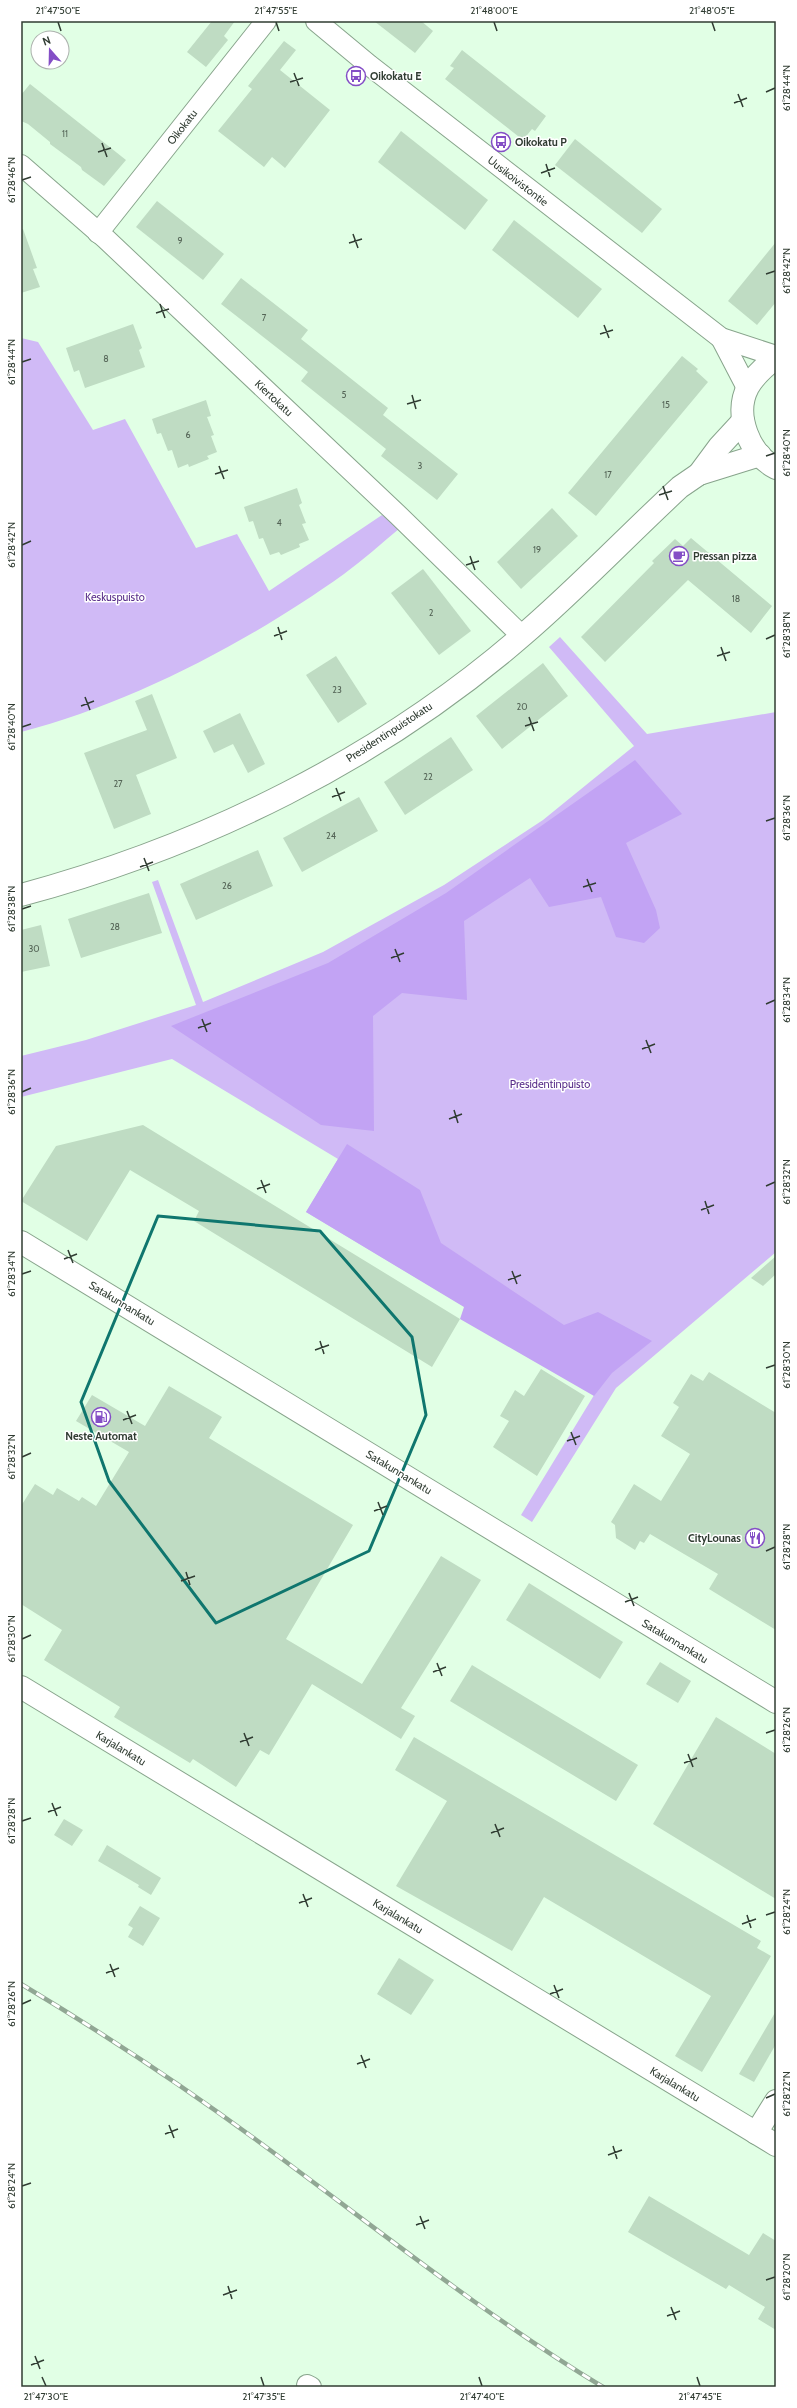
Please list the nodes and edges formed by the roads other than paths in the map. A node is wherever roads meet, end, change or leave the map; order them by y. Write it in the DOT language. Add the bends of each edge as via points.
graph roads {
  1 [pos="266,21"];
  2 [pos="316,21"];
  3 [pos="21,165"];
  4 [pos="98,233"];
  5 [pos="721,338"];
  6 [pos="776,357"];
  7 [pos="747,388"];
  8 [pos="743,421"];
  9 [pos="770,466"];
  10 [pos="699,474"];
  11 [pos="522,636"];
  12 [pos="21,895"];
  13 [pos="21,1242"];
  14 [pos="21,1687"];
  15 [pos="776,1702"];
  16 [pos="776,2101"];
  17 [pos="756,2133"];
  18 [pos="776,2145"];
  1 -- 4 [label="street, Oikokatu"];
  2 -- 5 [label="street, Uusikoivistontie"];
  3 -- 4 [label="street, Kiertokatu"];
  4 -- 11 [label="street, Kiertokatu" via="398,514"];
  5 -- 6 [label="street"];
  5 -- 7 [label="street"];
  6 -- 7 [label="street" via="762,368"];
  7 -- 8 [label="street"];
  8 -- 9 [label="street" via="749,442"];
  8 -- 10 [label="street, Presidentinpuistokatu"];
  9 -- 10 [label="street, Presidentinpuistokatu"];
  10 -- 11 [label="street, Presidentinpuistokatu" via="680,487"];
  11 -- 12 [label="street, Presidentinpuistokatu" via="452,691 388,735 325,773 257,809 86,878"];
  13 -- 15 [label="street, Satakunnankatu"];
  14 -- 17 [label="street, Karjalankatu"];
  16 -- 17 [label="street"];
  17 -- 18 [label="street, Karjalankatu"];
}
